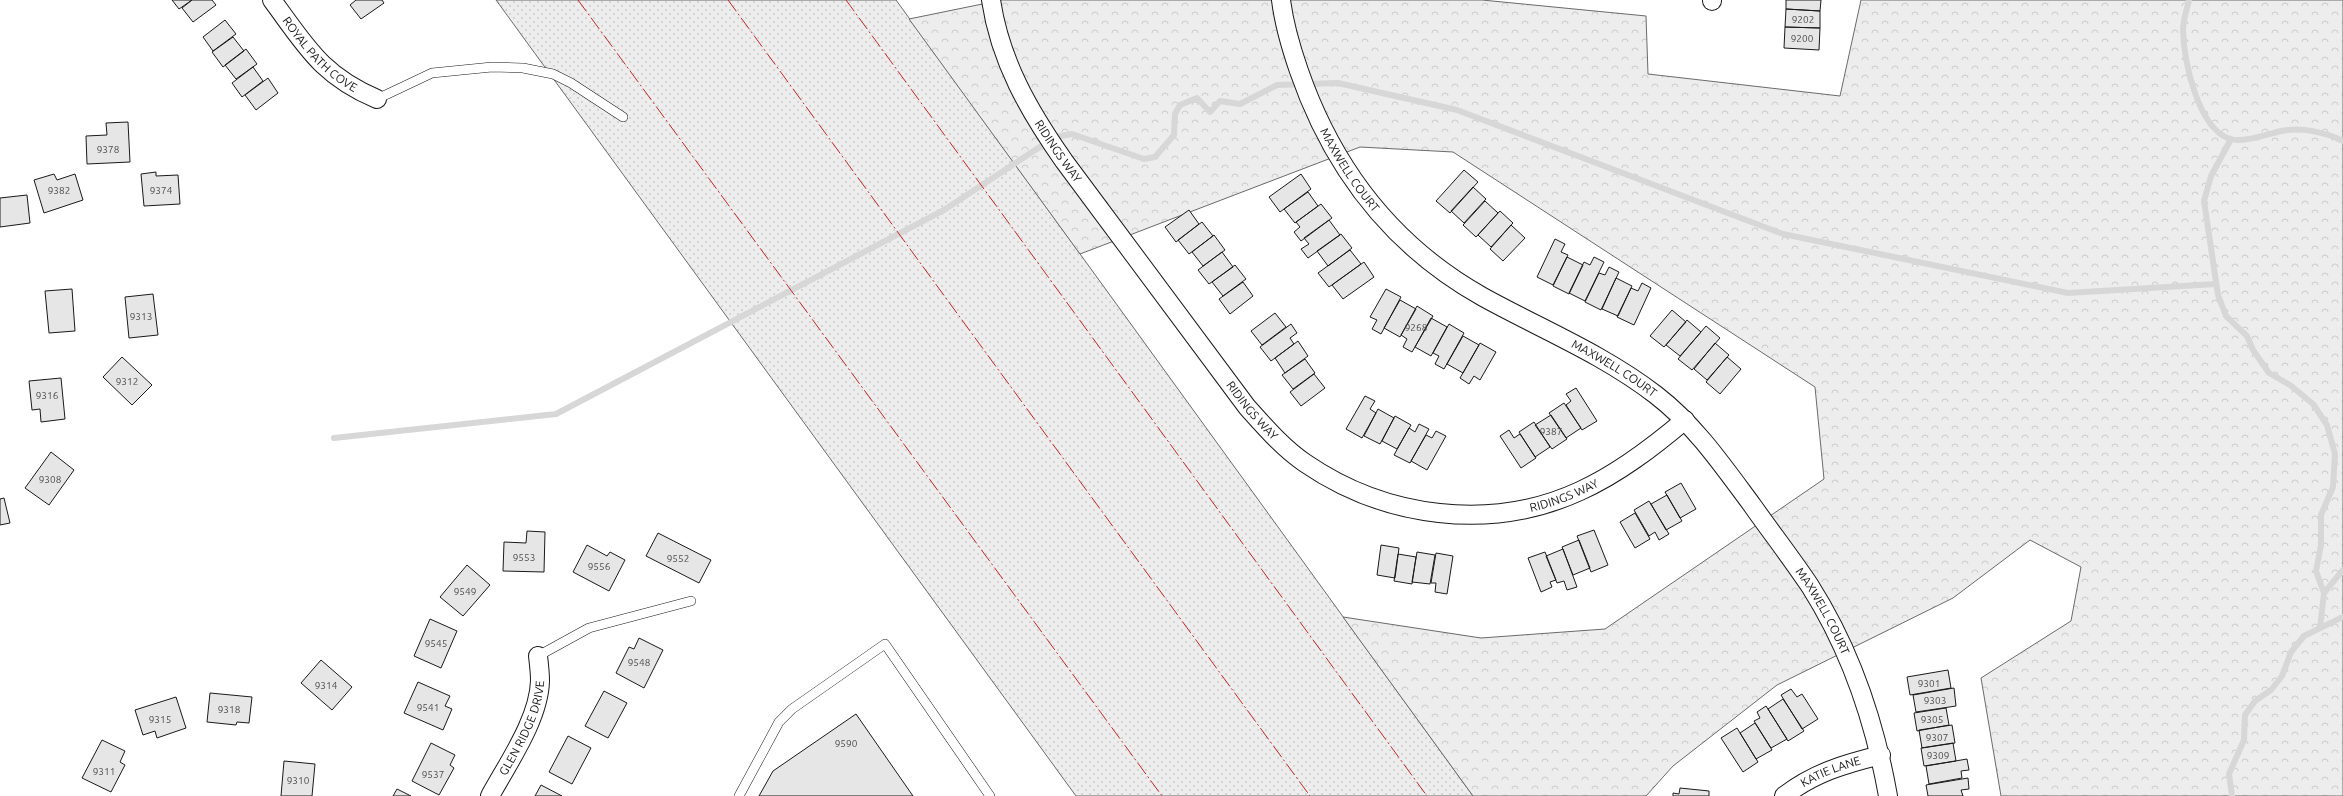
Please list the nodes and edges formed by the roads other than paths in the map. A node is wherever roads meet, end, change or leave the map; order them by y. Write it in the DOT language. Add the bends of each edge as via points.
graph roads {
  1 [pos="272,0"];
  2 [pos="991,0"];
  3 [pos="1281,0"];
  4 [pos="377,99"];
  5 [pos="623,117"];
  6 [pos="1685,420"];
  7 [pos="690,601"];
  8 [pos="538,656"];
  9 [pos="1881,755"];
  10 [pos="490,796"];
  11 [pos="739,796"];
  12 [pos="990,796"];
  13 [pos="1784,796"];
  14 [pos="1888,796"];
  1 -- 4 [label="street, ROYAL PATH COVE" via="316,59 354,89"];
  2 -- 6 [label="street, RIDINGS WAY" via="1004,54 1035,120 1247,407 1274,437 1304,463 1339,484 1375,499 1416,510 1496,515 1537,507 1580,491 1641,455"];
  3 -- 6 [label="street, MAXWELL COURT" via="1295,60 1325,135 1346,171 1402,239 1436,266 1481,296 1624,371"];
  4 -- 5 [label="lane" via="432,73 492,67 522,68 553,74"];
  6 -- 9 [label="street, MAXWELL COURT" via="1715,455 1810,587 1838,637 1860,690"];
  7 -- 8 [label="lane" via="589,628"];
  8 -- 10 [label="street, GLEN RIDGE DRIVE" via="540,681 537,703 529,724"];
  9 -- 13 [label="street, KATIE LANE" via="1827,769"];
  9 -- 14 [label="street, MAXWELL COURT"];
  11 -- 12 [label="lane" via="779,722 792,709 885,644"];
}
